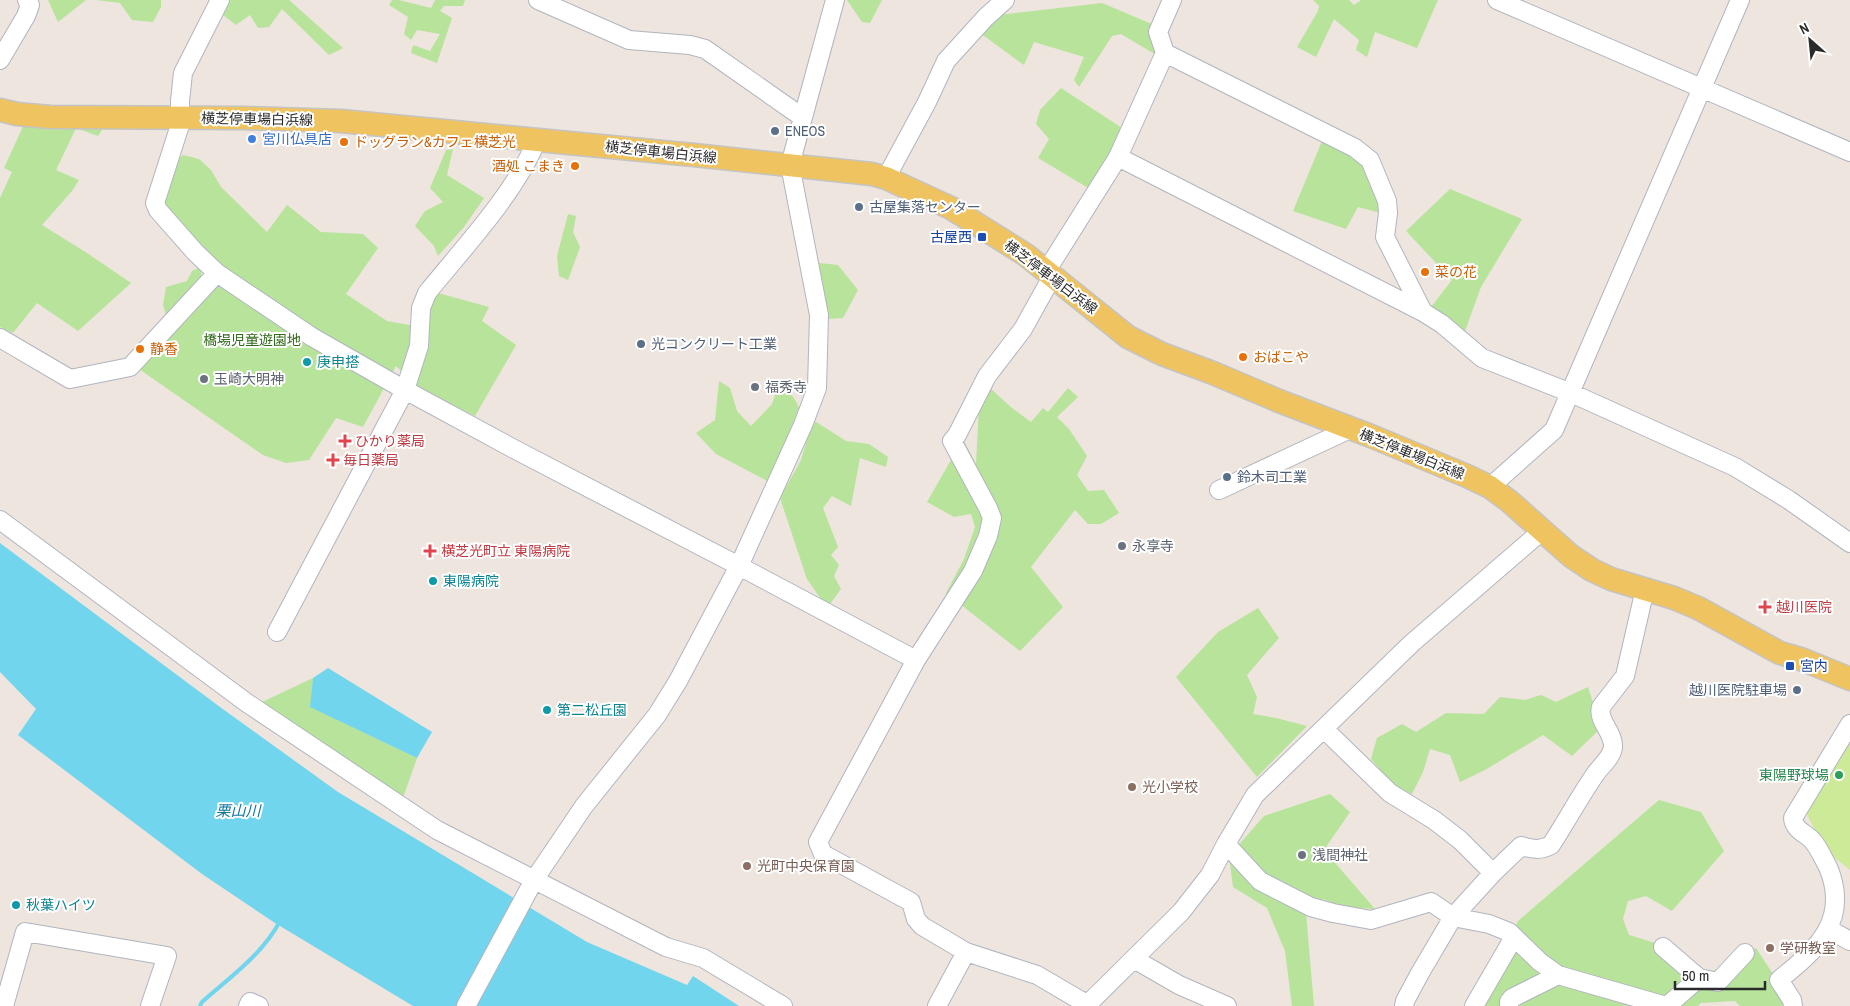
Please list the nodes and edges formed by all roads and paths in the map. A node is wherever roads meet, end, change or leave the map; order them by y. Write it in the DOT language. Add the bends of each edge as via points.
graph roads {
  1 [pos="28,0"];
  2 [pos="220,0"];
  3 [pos="538,0"];
  4 [pos="835,0"];
  5 [pos="1005,0"];
  6 [pos="1172,0"];
  7 [pos="1498,0"];
  8 [pos="1740,0"];
  9 [pos="1165,53"];
  10 [pos="0,60"];
  11 [pos="1701,88"];
  12 [pos="0,110"];
  13 [pos="180,117"];
  14 [pos="802,117"];
  15 [pos="537,140"];
  16 [pos="1850,152"];
  17 [pos="1118,157"];
  18 [pos="790,166"];
  19 [pos="886,178"];
  20 [pos="217,273"];
  21 [pos="1050,273"];
  22 [pos="1423,312"];
  23 [pos="0,338"];
  24 [pos="405,390"];
  25 [pos="1571,393"];
  26 [pos="1350,429"];
  27 [pos="1490,487"];
  28 [pos="1219,490"];
  29 [pos="0,520"];
  30 [pos="1543,530"];
  31 [pos="1850,543"];
  32 [pos="739,566"];
  33 [pos="1645,589"];
  34 [pos="277,632"];
  35 [pos="916,660"];
  36 [pos="1850,679"];
  37 [pos="1850,724"];
  38 [pos="1324,729"];
  39 [pos="1226,844"];
  40 [pos="1493,873"];
  41 [pos="534,880"];
  42 [pos="1453,917"];
  43 [pos="1830,930"];
  44 [pos="1514,937"];
  45 [pos="1850,941"];
  46 [pos="1663,947"];
  47 [pos="966,952"];
  48 [pos="1744,953"];
  49 [pos="1134,960"];
  50 [pos="1558,975"];
  51 [pos="1699,978"];
  52 [pos="1407,1004"];
  53 [pos="4,1006"];
  54 [pos="150,1006"];
  55 [pos="248,1006"];
  56 [pos="259,1006"];
  57 [pos="466,1006"];
  58 [pos="782,1006"];
  59 [pos="937,1006"];
  60 [pos="1227,1006"];
  61 [pos="1474,1006"];
  62 [pos="1509,1006"];
  63 [pos="1667,1006"];
  64 [pos="1793,1006"];
  1 -- 10 [label="street" via="30,5 26,16"];
  2 -- 13 [label="street" via="183,74"];
  3 -- 14 [label="street" via="628,40 705,49"];
  4 -- 14 [label="street"];
  5 -- 19 [label="street" via="946,61"];
  6 -- 9 [label="street" via="1158,32"];
  7 -- 11 [label="street"];
  8 -- 11 [label="street"];
  9 -- 17 [label="street"];
  9 -- 22 [label="street" via="1355,148 1370,160 1387,201 1385,237"];
  11 -- 16 [label="street"];
  11 -- 25 [label="street"];
  12 -- 13 [label="main road, 横芝停車場白浜線" via="50,117"];
  13 -- 15 [label="main road, 横芝停車場白浜線" via="341,121"];
  13 -- 20 [label="street" via="177,138 155,203 195,252"];
  14 -- 18 [label="street"];
  15 -- 18 [label="main road, 横芝停車場白浜線"];
  15 -- 24 [label="street" via="496,208 427,293 421,308 419,346"];
  17 -- 21 [label="street"];
  17 -- 22 [label="street"];
  18 -- 19 [label="main road, 横芝停車場白浜線"];
  18 -- 32 [label="street" via="819,314 817,388"];
  19 -- 21 [label="main road, 横芝停車場白浜線" via="950,208"];
  20 -- 23 [label="street" via="130,367 70,379"];
  20 -- 24 [label="street" via="312,337"];
  21 -- 26 [label="main road, 横芝停車場白浜線" via="1128,337 1162,354"];
  21 -- 35 [label="street" via="1023,329 987,376 952,441 992,518 973,571"];
  22 -- 25 [label="street" via="1482,358"];
  24 -- 32 [label="street"];
  24 -- 34 [label="street"];
  25 -- 27 [label="street" via="1554,430"];
  25 -- 31 [label="street" via="1735,467"];
  26 -- 27 [label="main road, 横芝停車場白浜線"];
  26 -- 28 [label="street"];
  27 -- 30 [label="main road, 横芝停車場白浜線"];
  29 -- 41 [label="street" via="102,598 325,756 437,830"];
  30 -- 33 [label="main road, 横芝停車場白浜線" via="1592,570"];
  30 -- 38 [label="street" via="1412,643"];
  32 -- 35 [label="street"];
  32 -- 41 [label="street" via="657,715 584,806"];
  33 -- 36 [label="main road, 横芝停車場白浜線" via="1698,608 1780,653"];
  33 -- 40 [label="street" via="1625,676 1599,712 1611,737 1610,755 1551,846 1535,850 1521,846"];
  35 -- 47 [label="street" via="818,842 823,854 911,902 916,919 922,926"];
  37 -- 43 [label="street" via="1793,818 1799,830 1812,840 1834,878 1838,900"];
  38 -- 39 [label="street" via="1255,795"];
  38 -- 40 [label="street" via="1390,793 1460,840"];
  39 -- 42 [label="street" via="1260,881 1311,907 1371,920 1431,902"];
  39 -- 49 [label="street" via="1210,875 1181,912"];
  40 -- 42 [label="street"];
  41 -- 57 [label="street"];
  41 -- 58 [label="street" via="666,947 703,958"];
  42 -- 44 [label="street" via="1489,924"];
  42 -- 52 [label="street"];
  43 -- 45 [label="street"];
  43 -- 64 [label="street" via="1810,956 1779,979"];
  44 -- 50 [label="street"];
  44 -- 61 [label="street"];
  46 -- 51 [label="street"];
  47 -- 49 [label="street" via="1026,970 1083,1002 1091,1001"];
  47 -- 59 [label="street"];
  48 -- 51 [label="street" via="1718,982"];
  49 -- 60 [label="street"];
  50 -- 62 [label="street" via="1512,998"];
  50 -- 63 [label="street"];
  51 -- 63 [label="street"];
  53 -- 54 [label="street" via="25,932 167,956"];
  55 -- 56 [label="street" via="250,1002"];
}
